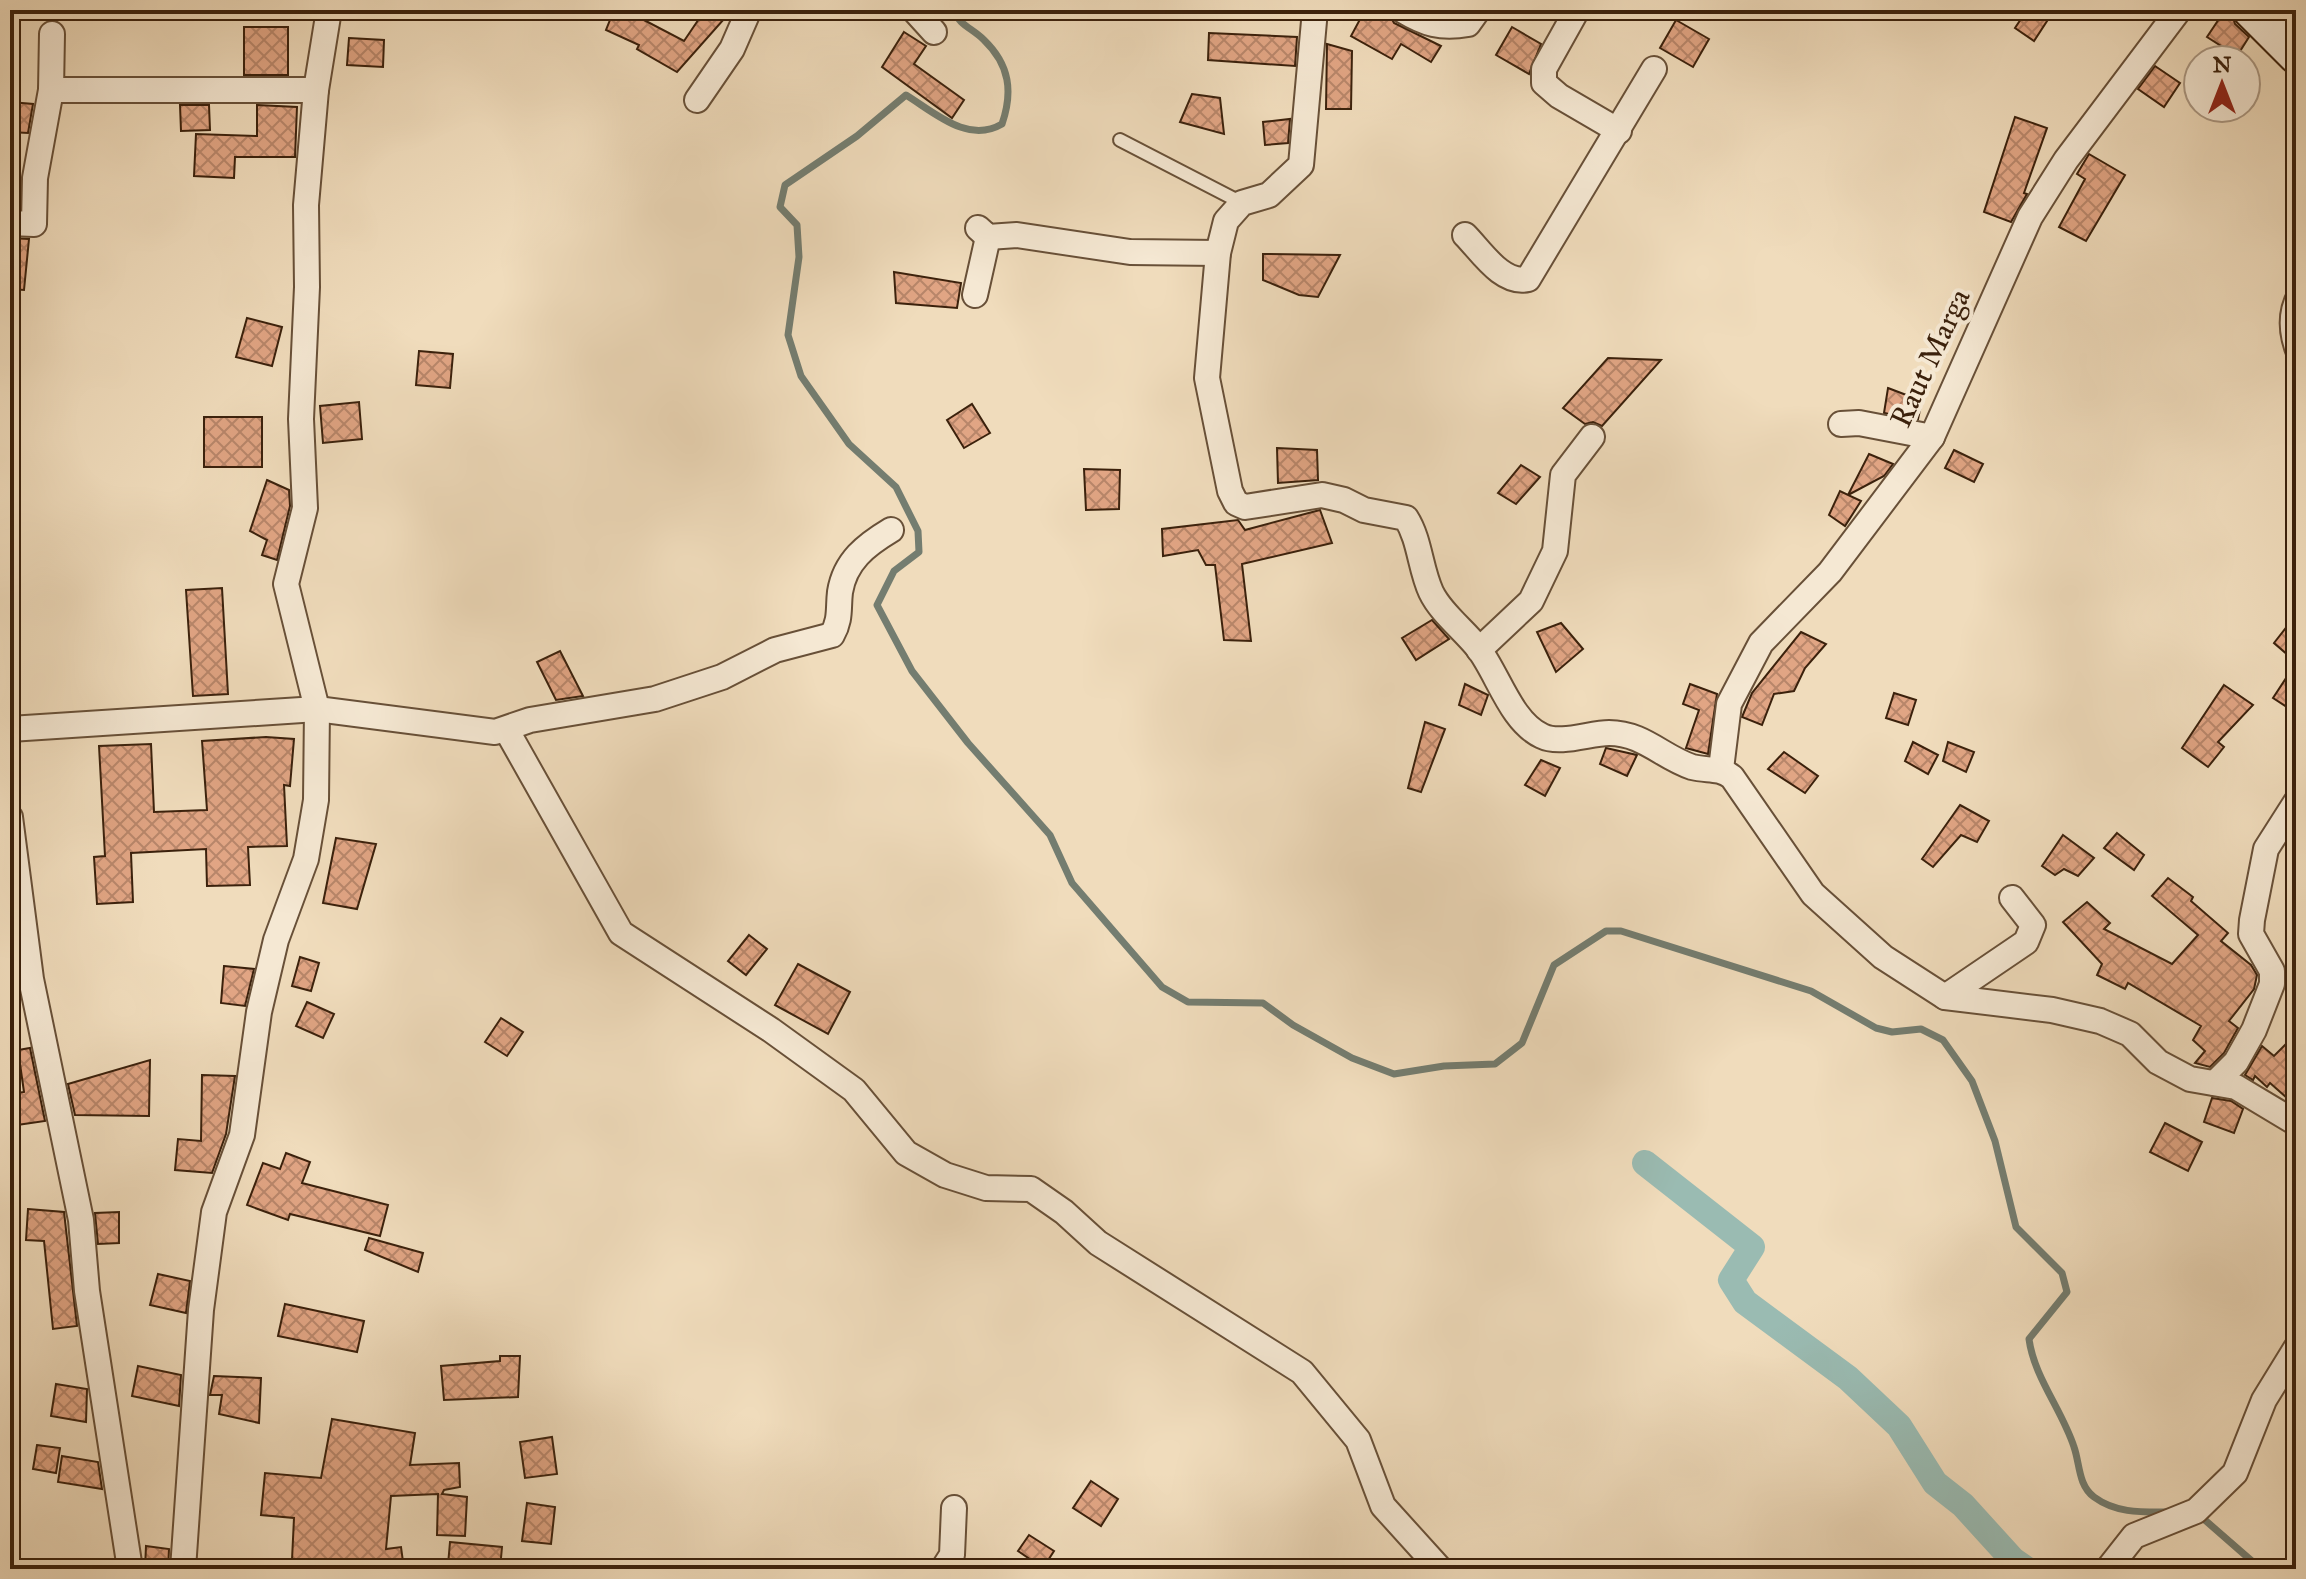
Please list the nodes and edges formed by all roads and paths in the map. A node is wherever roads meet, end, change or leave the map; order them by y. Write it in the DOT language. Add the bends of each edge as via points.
graph roads {
  1 [pos="329,10"];
  2 [pos="749,10"];
  3 [pos="914,10"];
  4 [pos="1315,10"];
  5 [pos="1402,10"];
  6 [pos="1478,10"];
  7 [pos="1577,10"];
  8 [pos="2179,10"];
  9 [pos="2250,10"];
  10 [pos="934,32"];
  11 [pos="52,34"];
  12 [pos="2296,56"];
  13 [pos="1654,69"];
  14 [pos="51,90"];
  15 [pos="316,90"];
  16 [pos="697,100"];
  17 [pos="1619,131"];
  18 [pos="1120,140"];
  19 [pos="1242,203"];
  20 [pos="10,223"];
  21 [pos="1465,235"];
  22 [pos="1218,253"];
  23 [pos="2296,290"];
  24 [pos="975,295"];
  25 [pos="2296,361"];
  26 [pos="1841,424"];
  27 [pos="1592,437"];
  28 [pos="1932,437"];
  29 [pos="891,530"];
  30 [pos="1479,650"];
  31 [pos="317,709"];
  32 [pos="10,729"];
  33 [pos="506,729"];
  34 [pos="1721,769"];
  35 [pos="2296,802"];
  36 [pos="10,817"];
  37 [pos="2012,898"];
  38 [pos="21,979"];
  39 [pos="1945,997"];
  40 [pos="2215,1083"];
  41 [pos="2296,1123"];
  42 [pos="2296,1348"];
  43 [pos="954,1508"];
  44 [pos="130,1569"];
  45 [pos="183,1569"];
  46 [pos="943,1569"];
  47 [pos="1440,1569"];
  48 [pos="2108,1569"];
  1 -- 15 [label="street"];
  2 -- 16 [label="street" via="732,49"];
  3 -- 10 [label="street"];
  4 -- 19 [label="street" via="1301,165 1269,195"];
  5 -- 6 [label="street" via="1426,24 1452,27 1468,24"];
  7 -- 17 [label="street" via="1544,69 1544,83"];
  8 -- 28 [label="street, Raut Marga" via="2066,160 2030,217"];
  9 -- 12 [label="main road"];
  11 -- 14 [label="street"];
  13 -- 17 [label="street"];
  14 -- 15 [label="street"];
  14 -- 20 [label="street" via="35,178 34,224"];
  15 -- 31 [label="street" via="306,205 301,419 305,508 286,584"];
  17 -- 21 [label="street" via="1528,279 1507,277"];
  18 -- 19 [label="lane"];
  19 -- 22 [label="street" via="1226,221"];
  22 -- 24 [label="street" via="1130,252 983,232"];
  22 -- 30 [label="street" via="1207,378 1236,503 1245,507 1322,495 1406,518 1432,595"];
  23 -- 25 [label="lane" via="2288,302 2285,335"];
  26 -- 28 [label="street"];
  27 -- 30 [label="street" via="1563,475 1555,551 1531,601"];
  28 -- 34 [label="street, Raut Marga" via="1830,572 1761,643 1729,704"];
  29 -- 33 [label="street" via="867,544 846,569 840,621 832,635 775,650 722,677 655,699 530,720"];
  30 -- 34 [label="street" via="1528,727 1545,738 1610,733 1643,738 1678,762"];
  31 -- 32 [label="street"];
  31 -- 33 [label="street" via="486,732"];
  31 -- 45 [label="street" via="316,800 306,859 276,940 259,1012 242,1135 214,1212 201,1310"];
  33 -- 47 [label="street" via="621,933 854,1090 906,1153 958,1180 986,1188 1031,1189 1098,1243 1302,1372 1358,1440 1383,1506"];
  34 -- 39 [label="street" via="1732,777 1813,894 1843,925"];
  35 -- 40 [label="street" via="2266,849 2252,920 2251,934 2272,971 2272,984 2236,1062"];
  36 -- 38 [label="street"];
  37 -- 39 [label="street" via="2033,925 2031,935"];
  38 -- 44 [label="street" via="81,1220"];
  39 -- 40 [label="street" via="2100,1021 2130,1034 2158,1062 2190,1079"];
  40 -- 41 [label="street" via="2236,1087"];
  42 -- 48 [label="street" via="2264,1400 2235,1473 2196,1511 2134,1536"];
  43 -- 46 [label="street" via="952,1555"];
}
